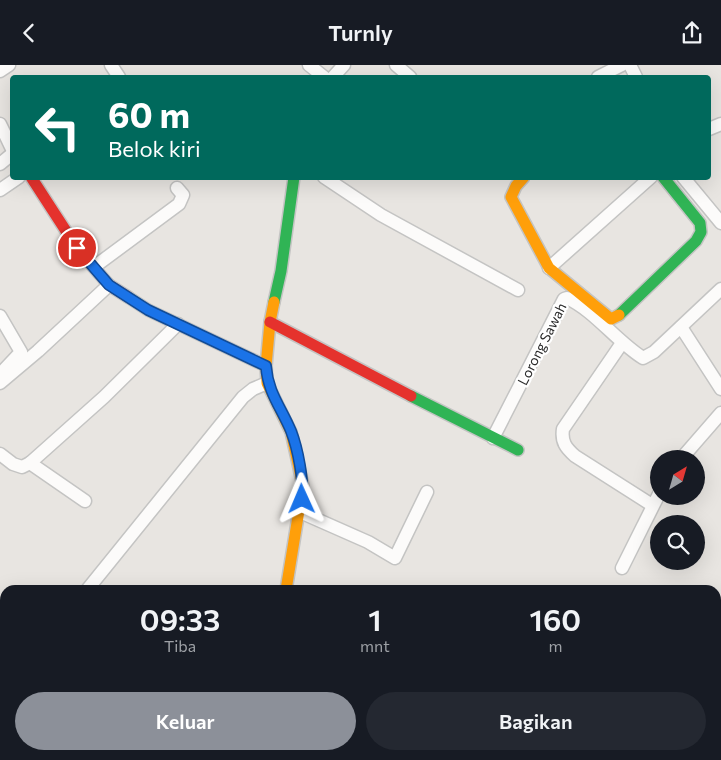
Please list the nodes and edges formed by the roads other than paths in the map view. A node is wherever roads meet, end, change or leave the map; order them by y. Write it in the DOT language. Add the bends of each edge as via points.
graph roads {
  1 [pos="8,65"];
  2 [pos="309,65"];
  3 [pos="344,65"];
  4 [pos="396,65"];
  5 [pos="622,65"];
  6 [pos="0,71"];
  7 [pos="322,75"];
  8 [pos="334,75"];
  9 [pos="408,75"];
  10 [pos="602,75"];
  11 [pos="0,124"];
  12 [pos="10,145"];
  13 [pos="15,180"];
  14 [pos="33,180"];
  15 [pos="294,180"];
  16 [pos="328,180"];
  17 [pos="521,180"];
  18 [pos="648,180"];
  19 [pos="665,180"];
  20 [pos="685,180"];
  21 [pos="177,188"];
  22 [pos="0,190"];
  23 [pos="721,223"];
  24 [pos="94,267"];
  25 [pos="549,268"];
  26 [pos="109,285"];
  27 [pos="721,289"];
  28 [pos="518,290"];
  29 [pos="0,316"];
  30 [pos="270,322"];
  31 [pos="178,325"];
  32 [pos="681,327"];
  33 [pos="622,343"];
  34 [pos="266,366"];
  35 [pos="0,374"];
  36 [pos="0,383"];
  37 [pos="267,383"];
  38 [pos="721,389"];
  39 [pos="721,413"];
  40 [pos="493,437"];
  41 [pos="518,450"];
  42 [pos="689,450"];
  43 [pos="0,454"];
  44 [pos="30,463"];
  45 [pos="427,492"];
  46 [pos="650,496"];
  47 [pos="85,501"];
  48 [pos="652,505"];
  49 [pos="300,512"];
  50 [pos="622,568"];
  51 [pos="91,585"];
  52 [pos="287,585"];
  1 -- 6 [label="street"];
  2 -- 7 [label="street"];
  3 -- 8 [label="street"];
  4 -- 9 [label="street"];
  5 -- 10 [label="street"];
  11 -- 12 [label="street"];
  13 -- 22 [label="street"];
  14 -- 24 [label="street" via="77,248"];
  15 -- 30 [label="street"];
  16 -- 28 [label="street" via="381,215"];
  17 -- 25 [label="street" via="511,197"];
  18 -- 25 [label="street"];
  19 -- 25 [label="street" via="702,229 696,241 622,313 611,319 605,316"];
  20 -- 23 [label="street"];
  21 -- 24 [label="street" via="182,195 179,204"];
  24 -- 26 [label="street"];
  26 -- 31 [label="street"];
  26 -- 36 [label="street"];
  27 -- 32 [label="street, Lorong Sawah"];
  29 -- 35 [label="street" via="21,352"];
  30 -- 34 [label="street"];
  30 -- 40 [label="street"];
  31 -- 34 [label="street"];
  31 -- 44 [label="street"];
  32 -- 33 [label="street, Lorong Sawah" via="643,358"];
  32 -- 38 [label="street"];
  33 -- 40 [label="street, Lorong Sawah" via="577,304 564,299"];
  33 -- 46 [label="street" via="563,429 563,441 575,457"];
  34 -- 37 [label="street"];
  37 -- 49 [label="street" via="291,432 304,487"];
  37 -- 51 [label="street" via="243,397"];
  39 -- 42 [label="street"];
  40 -- 41 [label="street"];
  43 -- 44 [label="street" via="22,467"];
  44 -- 47 [label="street"];
  45 -- 49 [label="street" via="395,558 368,542"];
  48 -- 50 [label="street"];
  49 -- 52 [label="street"];
}
